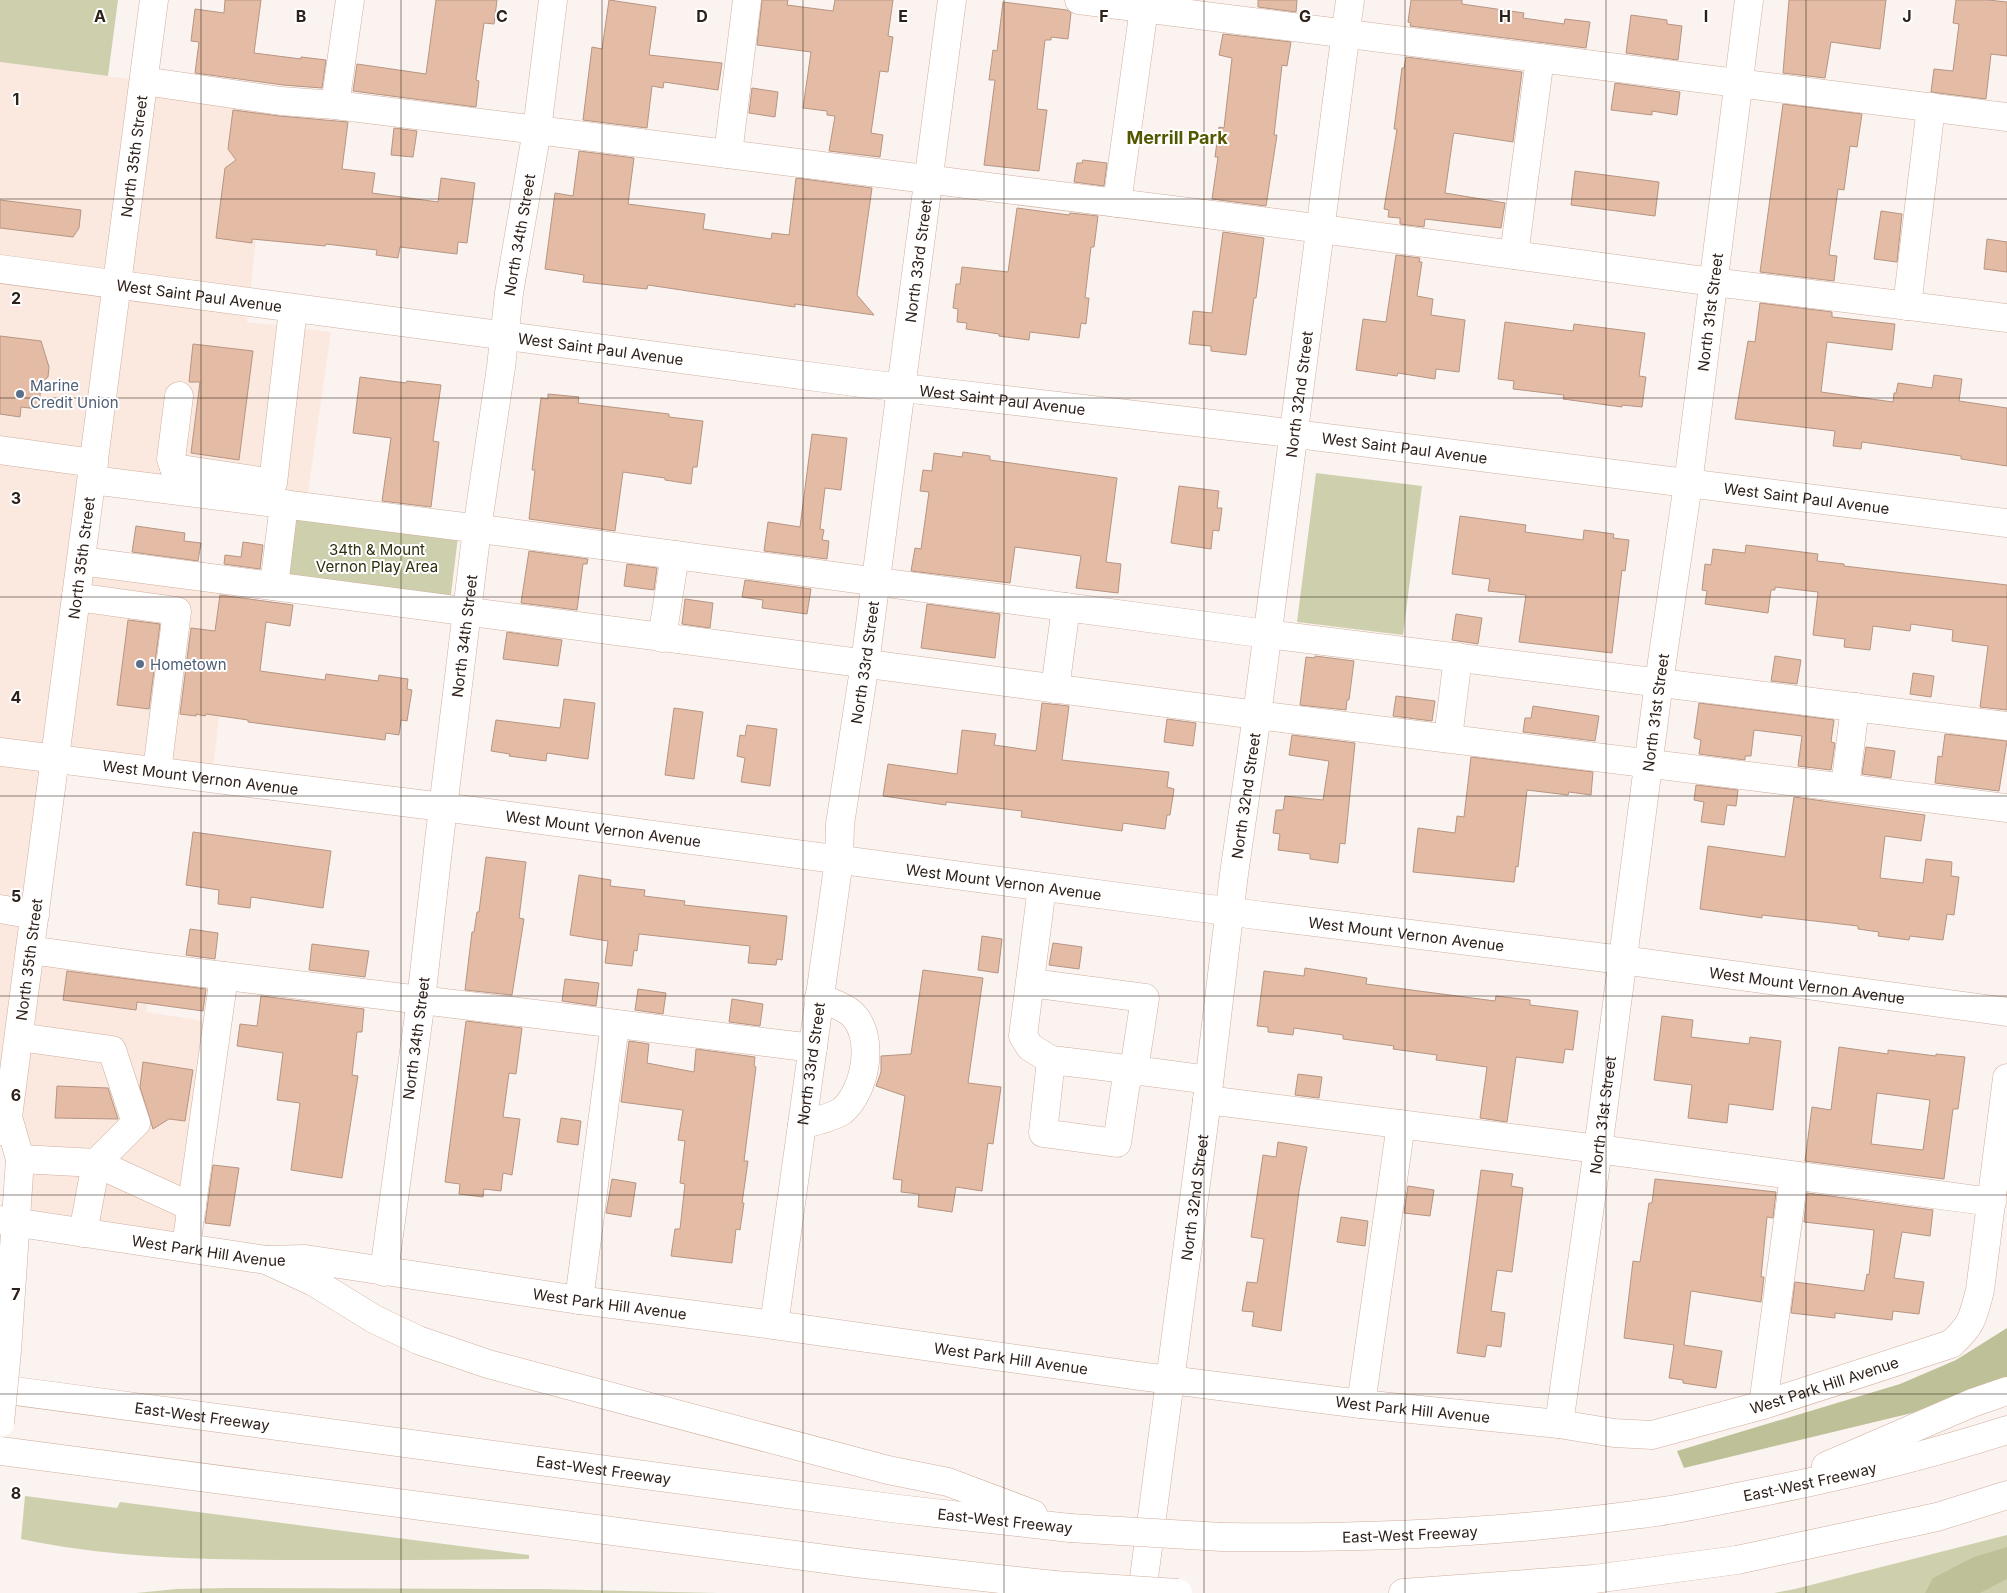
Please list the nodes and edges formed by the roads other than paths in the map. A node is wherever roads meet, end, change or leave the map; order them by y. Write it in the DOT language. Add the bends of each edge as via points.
graph roads {
  1 [pos="154,0"];
  2 [pos="350,0"];
  3 [pos="554,0"];
  4 [pos="747,0"];
  5 [pos="952,0"];
  6 [pos="1079,0"];
  7 [pos="1350,0"];
  8 [pos="1749,0"];
  9 [pos="1144,8"];
  10 [pos="1346,34"];
  11 [pos="1540,58"];
  12 [pos="144,81"];
  13 [pos="1738,82"];
  14 [pos="335,105"];
  15 [pos="1931,107"];
  16 [pos="2007,117"];
  17 [pos="537,130"];
  18 [pos="728,154"];
  19 [pos="929,180"];
  20 [pos="1118,203"];
  21 [pos="1320,229"];
  22 [pos="1514,255"];
  23 [pos="0,269"];
  24 [pos="1713,282"];
  25 [pos="117,286"];
  26 [pos="1907,306"];
  27 [pos="293,309"];
  28 [pos="2007,318"];
  29 [pos="504,336"];
  30 [pos="902,388"];
  31 [pos="179,396"];
  32 [pos="1294,434"];
  33 [pos="0,450"];
  34 [pos="93,471"];
  35 [pos="175,479"];
  36 [pos="1688,484"];
  37 [pos="284,504"];
  38 [pos="2007,523"];
  39 [pos="477,529"];
  40 [pos="674,555"];
  41 [pos="81,562"];
  42 [pos="876,582"];
  43 [pos="274,586"];
  44 [pos="76,597"];
  45 [pos="1066,607"];
  46 [pos="467,612"];
  47 [pos="1267,634"];
  48 [pos="662,638"];
  49 [pos="1458,657"];
  50 [pos="865,664"];
  51 [pos="1660,682"];
  52 [pos="1055,688"];
  53 [pos="1855,706"];
  54 [pos="1257,715"];
  55 [pos="2007,726"];
  56 [pos="1448,738"];
  57 [pos="0,752"];
  58 [pos="55,758"];
  59 [pos="1649,763"];
  60 [pos="156,771"];
  61 [pos="1845,787"];
  62 [pos="444,807"];
  63 [pos="2007,808"];
  64 [pos="838,860"];
  65 [pos="1042,888"];
  66 [pos="0,909"];
  67 [pos="1230,912"];
  68 [pos="35,915"];
  69 [pos="30,950"];
  70 [pos="1622,960"];
  71 [pos="224,976"];
  72 [pos="1031,983"];
  73 [pos="820,997"];
  74 [pos="421,1000"];
  75 [pos="2007,1012"];
  76 [pos="615,1024"];
  77 [pos="19,1037"];
  78 [pos="812,1048"];
  79 [pos="1051,1060"];
  80 [pos="1134,1070"];
  81 [pos="2007,1078"];
  82 [pos="1208,1090"];
  83 [pos="4,1124"];
  84 [pos="1401,1124"];
  85 [pos="802,1125"];
  86 [pos="1598,1149"];
  87 [pos="20,1159"];
  88 [pos="96,1163"];
  89 [pos="1794,1176"];
  90 [pos="1992,1202"];
  91 [pos="192,1207"];
  92 [pos="8,1222"];
  93 [pos="83,1233"];
  94 [pos="186,1247"];
  95 [pos="266,1260"];
  96 [pos="384,1272"];
  97 [pos="579,1300"];
  98 [pos="774,1325"];
  99 [pos="1170,1379"];
  100 [pos="0,1389"];
  101 [pos="2007,1390"];
  102 [pos="1361,1404"];
  103 [pos="1763,1405"];
  104 [pos="0,1423"];
  105 [pos="1559,1424"];
  106 [pos="2007,1430"];
  107 [pos="0,1451"];
  108 [pos="1771,1491"];
  109 [pos="2007,1495"];
  110 [pos="1070,1528"];
  111 [pos="1142,1593"];
  112 [pos="1178,1593"];
  113 [pos="1403,1593"];
  1 -- 12 [label="main road, North 35th Street"];
  2 -- 14 [label="main road"];
  3 -- 17 [label="main road, North 34th Street"];
  4 -- 18 [label="main road"];
  5 -- 19 [label="main road, North 33rd Street"];
  6 -- 9 [label="main road"];
  7 -- 10 [label="main road, North 32nd Street"];
  8 -- 13 [label="main road, North 31st Street"];
  9 -- 10 [label="main road"];
  9 -- 20 [label="main road"];
  10 -- 11 [label="main road"];
  10 -- 21 [label="main road, North 32nd Street"];
  11 -- 13 [label="main road"];
  11 -- 22 [label="main road"];
  12 -- 14 [label="main road" via="281,101"];
  12 -- 25 [label="main road, North 35th Street"];
  13 -- 15 [label="main road"];
  13 -- 24 [label="main road, North 31st Street"];
  14 -- 17 [label="main road"];
  15 -- 16 [label="main road"];
  15 -- 26 [label="main road"];
  17 -- 18 [label="main road"];
  17 -- 29 [label="main road, North 34th Street" via="508,293"];
  18 -- 19 [label="main road"];
  19 -- 20 [label="main road"];
  19 -- 30 [label="main road, North 33rd Street"];
  20 -- 21 [label="main road"];
  21 -- 22 [label="main road"];
  21 -- 32 [label="main road, North 32nd Street"];
  22 -- 24 [label="main road"];
  23 -- 25 [label="main road, West Saint Paul Avenue"];
  24 -- 26 [label="main road"];
  24 -- 36 [label="main road, North 31st Street"];
  25 -- 27 [label="main road, West Saint Paul Avenue"];
  25 -- 34 [label="main road, North 35th Street"];
  26 -- 28 [label="main road"];
  27 -- 29 [label="main road, West Saint Paul Avenue"];
  27 -- 35 [label="main road" via="273,483"];
  29 -- 30 [label="main road, West Saint Paul Avenue"];
  29 -- 39 [label="main road, North 34th Street"];
  30 -- 32 [label="main road, West Saint Paul Avenue"];
  30 -- 42 [label="main road, North 33rd Street"];
  31 -- 35 [label="main road" via="171,459"];
  32 -- 36 [label="main road, West Saint Paul Avenue"];
  32 -- 47 [label="main road, North 32nd Street"];
  33 -- 34 [label="main road"];
  34 -- 35 [label="main road"];
  34 -- 41 [label="main road, North 35th Street"];
  35 -- 37 [label="main road"];
  36 -- 38 [label="main road, West Saint Paul Avenue"];
  36 -- 51 [label="main road, North 31st Street"];
  37 -- 39 [label="main road"];
  37 -- 43 [label="main road"];
  39 -- 40 [label="main road"];
  39 -- 46 [label="main road, North 34th Street"];
  40 -- 42 [label="main road"];
  40 -- 48 [label="main road"];
  41 -- 43 [label="main road"];
  41 -- 44 [label="main road, North 35th Street"];
  42 -- 45 [label="main road"];
  42 -- 50 [label="main road, North 33rd Street"];
  43 -- 46 [label="main road"];
  44 -- 58 [label="main road, North 35th Street"];
  44 -- 60 [label="main road" via="177,611"];
  45 -- 47 [label="main road"];
  45 -- 52 [label="main road"];
  46 -- 48 [label="main road"];
  46 -- 62 [label="main road, North 34th Street"];
  47 -- 49 [label="main road"];
  47 -- 54 [label="main road, North 32nd Street"];
  48 -- 50 [label="main road"];
  49 -- 51 [label="main road"];
  49 -- 56 [label="main road"];
  50 -- 52 [label="main road"];
  50 -- 64 [label="main road, North 33rd Street" via="840,824"];
  51 -- 53 [label="main road"];
  51 -- 59 [label="main road, North 31st Street"];
  52 -- 54 [label="main road"];
  53 -- 55 [label="main road"];
  53 -- 61 [label="main road"];
  54 -- 56 [label="main road"];
  54 -- 67 [label="main road, North 32nd Street"];
  56 -- 59 [label="main road"];
  57 -- 58 [label="main road, West Mount Vernon Avenue"];
  58 -- 60 [label="main road, West Mount Vernon Avenue"];
  58 -- 68 [label="main road, North 35th Street"];
  59 -- 61 [label="main road"];
  59 -- 70 [label="main road, North 31st Street"];
  60 -- 62 [label="main road, West Mount Vernon Avenue"];
  61 -- 63 [label="main road"];
  62 -- 64 [label="main road, West Mount Vernon Avenue"];
  62 -- 74 [label="main road, North 34th Street"];
  64 -- 65 [label="main road, West Mount Vernon Avenue"];
  64 -- 73 [label="main road, North 33rd Street"];
  65 -- 67 [label="main road, West Mount Vernon Avenue"];
  65 -- 72 [label="main road"];
  66 -- 68 [label="main road"];
  67 -- 70 [label="main road, West Mount Vernon Avenue"];
  67 -- 82 [label="main road, North 32nd Street"];
  68 -- 69 [label="main road, North 35th Street"];
  69 -- 71 [label="main road"];
  69 -- 77 [label="main road, North 35th Street"];
  70 -- 75 [label="main road, West Mount Vernon Avenue"];
  70 -- 86 [label="main road, North 31st Street"];
  71 -- 74 [label="main road"];
  71 -- 91 [label="main road"];
  72 -- 79 [label="main road" via="1023,1036 1030,1047"];
  72 -- 80 [label="main road" via="1145,998"];
  73 -- 78 [label="main road, North 33rd Street"];
  73 -- 85 [label="main road" via="850,1012 862,1029 864,1073 854,1096 841,1112"];
  74 -- 76 [label="main road"];
  74 -- 96 [label="main road, North 34th Street"];
  76 -- 78 [label="main road"];
  76 -- 97 [label="main road"];
  77 -- 83 [label="main road, North 35th Street"];
  77 -- 88 [label="main road" via="112,1050 136,1123"];
  78 -- 85 [label="main road, North 33rd Street"];
  79 -- 80 [label="main road"];
  79 -- 80 [label="main road" via="1043,1133 1117,1143 1126,1082"];
  80 -- 82 [label="main road"];
  81 -- 90 [label="main road, West Park Hill Avenue"];
  82 -- 84 [label="main road"];
  82 -- 99 [label="main road, North 32nd Street"];
  83 -- 87 [label="main road, North 35th Street"];
  84 -- 86 [label="main road"];
  84 -- 102 [label="main road"];
  85 -- 98 [label="main road, North 33rd Street"];
  86 -- 89 [label="main road"];
  86 -- 105 [label="main road, North 31st Street"];
  87 -- 88 [label="main road"];
  87 -- 92 [label="main road, North 35th Street"];
  88 -- 91 [label="main road"];
  88 -- 93 [label="main road"];
  89 -- 90 [label="main road"];
  89 -- 103 [label="main road"];
  90 -- 103 [label="main road, West Park Hill Avenue" via="1980,1290 1966,1331 1951,1344"];
  91 -- 94 [label="main road"];
  92 -- 93 [label="main road, West Park Hill Avenue"];
  92 -- 104 [label="main road, North 35th Street, bridge" via="7,1351"];
  93 -- 94 [label="main road, West Park Hill Avenue"];
  94 -- 95 [label="main road, West Park Hill Avenue"];
  95 -- 96 [label="main road, West Park Hill Avenue" via="305,1259"];
  95 -- 110 [label="main road" via="314,1282 374,1319 450,1352 888,1470 948,1482"];
  96 -- 97 [label="main road, West Park Hill Avenue"];
  97 -- 98 [label="main road, West Park Hill Avenue"];
  98 -- 99 [label="main road, West Park Hill Avenue"];
  99 -- 102 [label="main road, West Park Hill Avenue"];
  99 -- 111 [label="main road, North 32nd Street"];
  100 -- 110 [label="main road, East-West Freeway"];
  101 -- 108 [label="main road"];
  102 -- 105 [label="main road, West Park Hill Avenue"];
  103 -- 105 [label="main road, West Park Hill Avenue" via="1652,1435"];
  106 -- 108 [label="main road, East-West Freeway" via="1841,1476"];
  107 -- 112 [label="main road, bridge" via="846,1562 1054,1585"];
  108 -- 110 [label="main road, East-West Freeway, bridge" via="1578,1522 1412,1535 1222,1537"];
  109 -- 113 [label="main road" via="1937,1517 1737,1560 1594,1579"];
}
